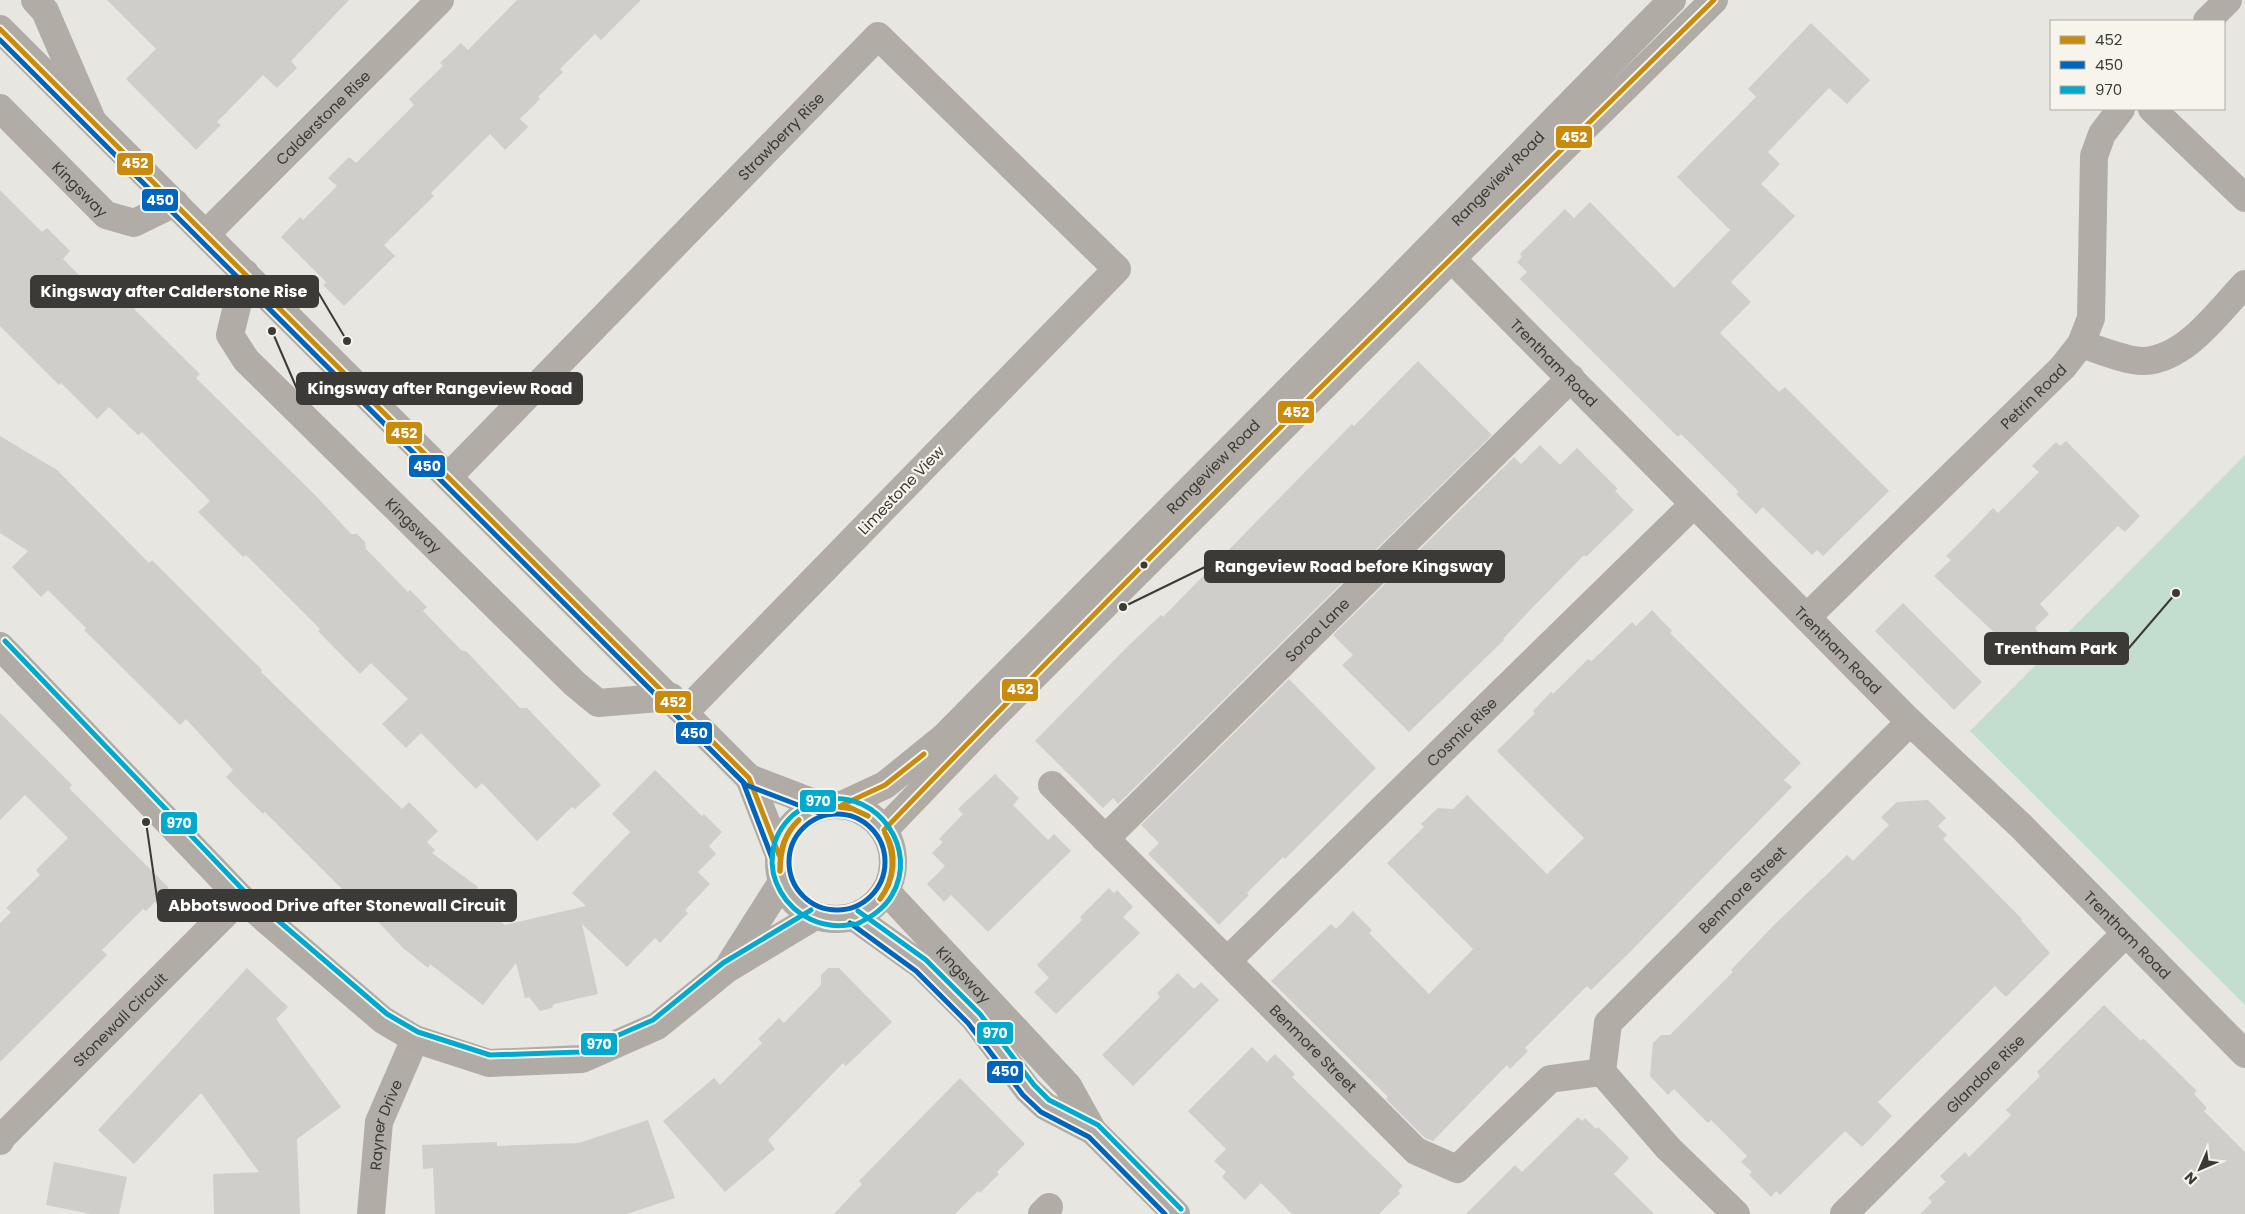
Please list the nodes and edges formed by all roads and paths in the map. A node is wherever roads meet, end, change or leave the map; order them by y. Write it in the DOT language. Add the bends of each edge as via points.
graph roads {
  1 [pos="35,0"];
  2 [pos="440,0"];
  3 [pos="1672,0"];
  4 [pos="1714,0"];
  5 [pos="2228,0"];
  6 [pos="2208,20"];
  7 [pos="0,28"];
  8 [pos="0,108"];
  9 [pos="2120,110"];
  10 [pos="2153,110"];
  11 [pos="92,120"];
  12 [pos="2245,198"];
  13 [pos="175,203"];
  14 [pos="206,234"];
  15 [pos="1443,250"];
  16 [pos="1117,269"];
  17 [pos="245,273"];
  18 [pos="2245,284"];
  19 [pos="2081,344"];
  20 [pos="1571,378"];
  21 [pos="449,476"];
  22 [pos="1694,504"];
  23 [pos="1080,615"];
  24 [pos="1807,617"];
  25 [pos="0,646"];
  26 [pos="678,705"];
  27 [pos="1910,722"];
  28 [pos="749,778"];
  29 [pos="1052,785"];
  30 [pos="832,806"];
  31 [pos="884,830"];
  32 [pos="1105,838"];
  33 [pos="779,855"];
  34 [pos="782,882"];
  35 [pos="886,891"];
  36 [pos="241,898"];
  37 [pos="815,916"];
  38 [pos="854,917"];
  39 [pos="2126,933"];
  40 [pos="1227,961"];
  41 [pos="727,969"];
  42 [pos="415,1039"];
  43 [pos="2245,1054"];
  44 [pos="1602,1072"];
  45 [pos="1093,1131"];
  46 [pos="0,1141"];
  47 [pos="371,1214"];
  48 [pos="1176,1214"];
  49 [pos="1736,1214"];
  50 [pos="1844,1214"];
  1 -- 11 [label="street" via="46,11"];
  2 -- 14 [label="street, Calderstone Rise"];
  3 -- 15 [label="street, Rangeview Road"];
  4 -- 15 [label="street, Rangeview Road"];
  5 -- 6 [label="street"];
  7 -- 11 [label="street"];
  8 -- 13 [label="street, Kingsway" via="106,215 134,223"];
  9 -- 19 [label="street, Petrin Road" via="2102,134 2094,156 2091,318"];
  10 -- 12 [label="street"];
  11 -- 13 [label="street"];
  13 -- 14 [label="street"];
  14 -- 17 [label="street"];
  15 -- 20 [label="street, Trentham Road"];
  15 -- 23 [label="street, Rangeview Road"];
  16 -- 21 [label="street, Strawberry Rise" via="878,36"];
  16 -- 26 [label="street, Limestone View"];
  17 -- 21 [label="street"];
  17 -- 26 [label="street, Kingsway" via="230,335 246,360 598,703"];
  18 -- 19 [label="street" via="2188,344 2165,357 2143,361"];
  19 -- 24 [label="street, Petrin Road" via="2063,367"];
  20 -- 22 [label="street, Trentham Road"];
  20 -- 32 [label="street, Soroa Lane"];
  21 -- 26 [label="street"];
  22 -- 24 [label="street, Trentham Road"];
  22 -- 40 [label="street, Cosmic Rise"];
  23 -- 30 [label="street, Rangeview Road" via="885,786"];
  23 -- 31 [label="street, Rangeview Road" via="983,727"];
  24 -- 27 [label="street, Trentham Road"];
  25 -- 36 [label="street"];
  26 -- 28 [label="street"];
  27 -- 39 [label="street, Trentham Road" via="2021,826"];
  27 -- 44 [label="street, Benmore Street" via="1608,1023"];
  28 -- 30 [label="street"];
  28 -- 33 [label="street"];
  29 -- 32 [label="street, Benmore Street"];
  30 -- 31 [label="street" via="866,813"];
  30 -- 33 [label="street" via="797,820 786,834"];
  31 -- 35 [label="street" via="891,844 893,868"];
  32 -- 40 [label="street, Benmore Street"];
  33 -- 34 [label="street"];
  34 -- 37 [label="street" via="794,902"];
  34 -- 41 [label="street"];
  35 -- 38 [label="street" via="872,907"];
  35 -- 45 [label="street, Kingsway" via="1068,1086"];
  36 -- 42 [label="street" via="383,1020"];
  36 -- 46 [label="street, Stonewall Circuit"];
  37 -- 38 [label="street" via="839,920"];
  37 -- 41 [label="street"];
  38 -- 45 [label="street, Kingsway" via="922,965 974,1018 1028,1090 1045,1106"];
  39 -- 43 [label="street, Trentham Road"];
  39 -- 50 [label="street, Glandore Rise"];
  40 -- 44 [label="street, Benmore Street" via="1416,1151 1457,1169 1550,1079"];
  41 -- 42 [label="street" via="657,1026 582,1059 489,1063"];
  42 -- 47 [label="street, Rayner Drive" via="379,1122"];
  44 -- 49 [label="street" via="1668,1148"];
  45 -- 48 [label="street, Kingsway"];
}
